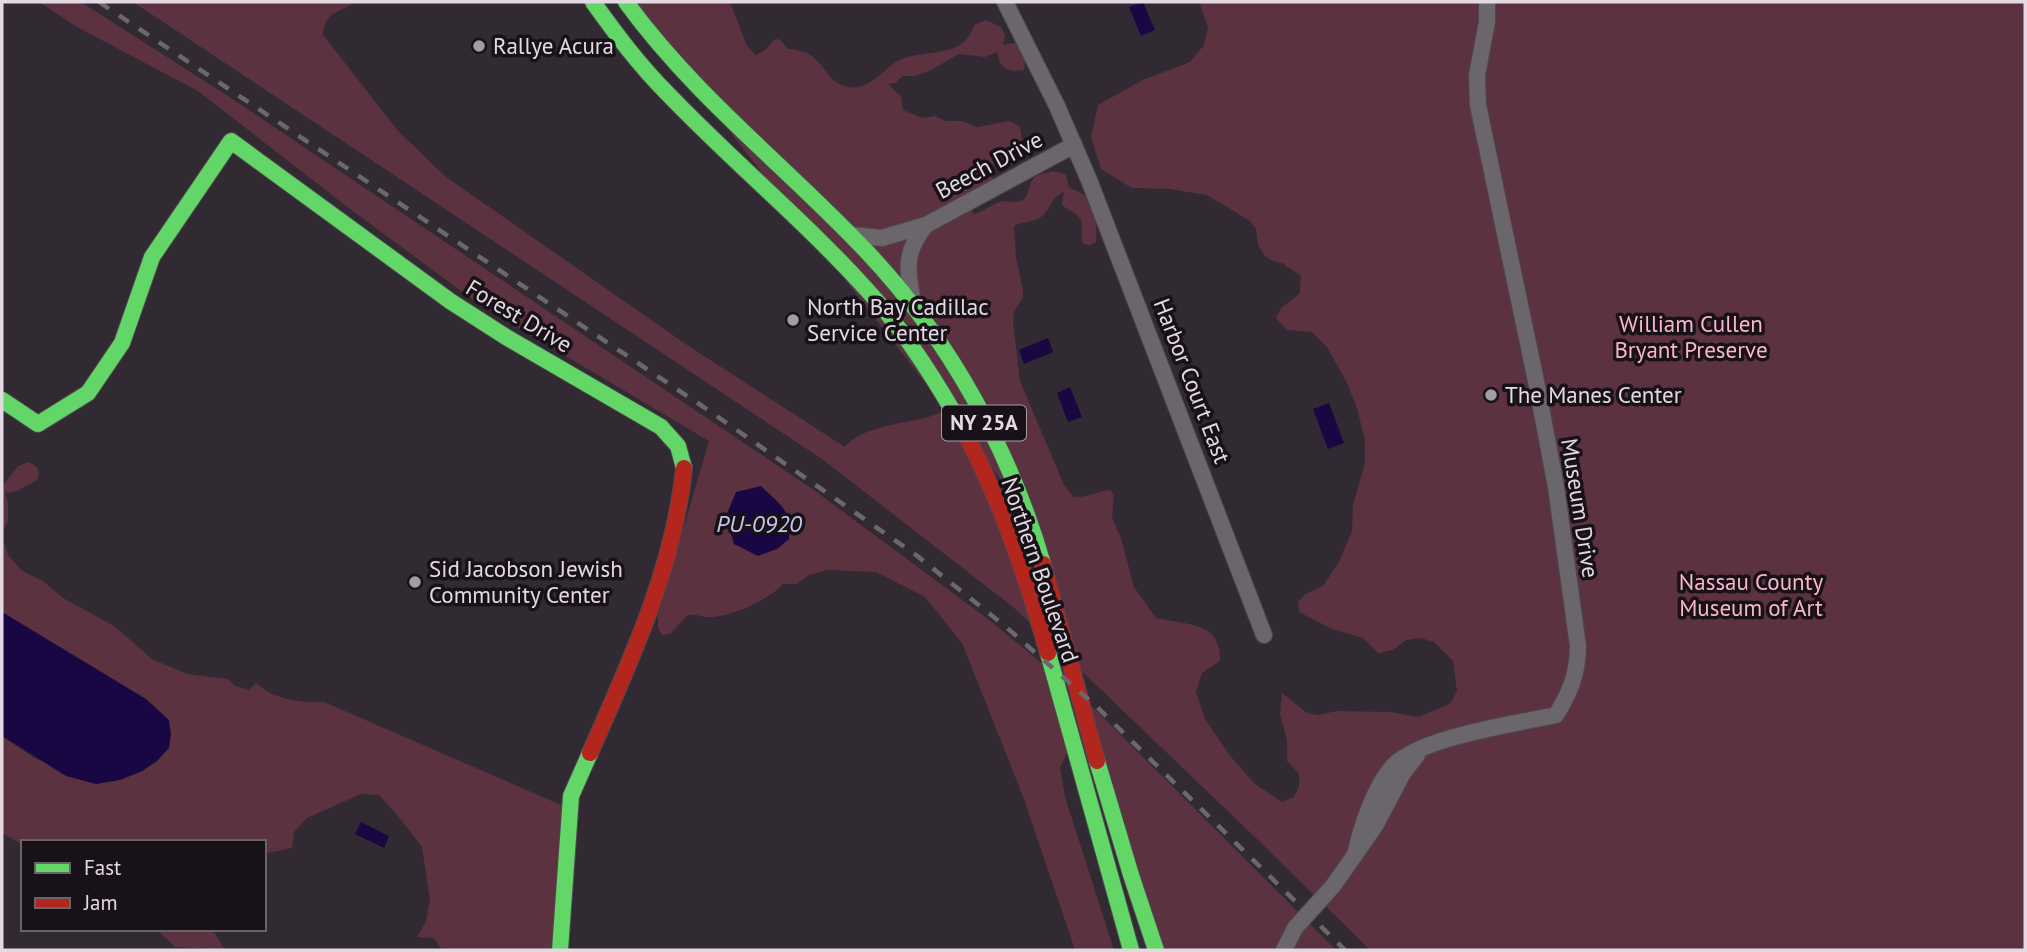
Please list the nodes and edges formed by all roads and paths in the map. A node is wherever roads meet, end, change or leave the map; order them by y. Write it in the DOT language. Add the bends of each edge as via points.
graph roads {
  1 [pos="593,2"];
  2 [pos="626,2"];
  3 [pos="1005,2"];
  4 [pos="1487,2"];
  5 [pos="1074,145"];
  6 [pos="926,225"];
  7 [pos="852,235"];
  8 [pos="914,307"];
  9 [pos="2,400"];
  10 [pos="1264,635"];
  11 [pos="560,950"];
  12 [pos="1131,950"];
  13 [pos="1156,950"];
  14 [pos="1284,950"];
  1 -- 12 [label="main road, Northern Boulevard / NY 25A" via="637,61 685,113 864,287 904,335 951,408 1006,523 1027,585"];
  2 -- 7 [label="main road, Northern Boulevard / NY 25A" via="707,97"];
  3 -- 5 [label="street, Harbor Court East"];
  4 -- 14 [label="street, Museum Drive" via="1477,75 1478,105 1556,486 1577,666 1556,715 1420,750 1375,826 1333,886 1295,928"];
  5 -- 6 [label="street, Beech Drive"];
  5 -- 10 [label="street, Harbor Court East"];
  6 -- 7 [label="street, Beech Drive" via="882,237"];
  6 -- 8 [label="street, Beech Drive" via="909,254"];
  7 -- 8 [label="main road, Northern Boulevard / NY 25A"];
  8 -- 13 [label="main road, Northern Boulevard / NY 25A" via="971,396 1029,521"];
  9 -- 11 [label="main road, Forest Drive" via="38,424 88,393 122,343 152,257 231,141 479,320 670,435 684,466 681,497 637,647 570,796"];
}
